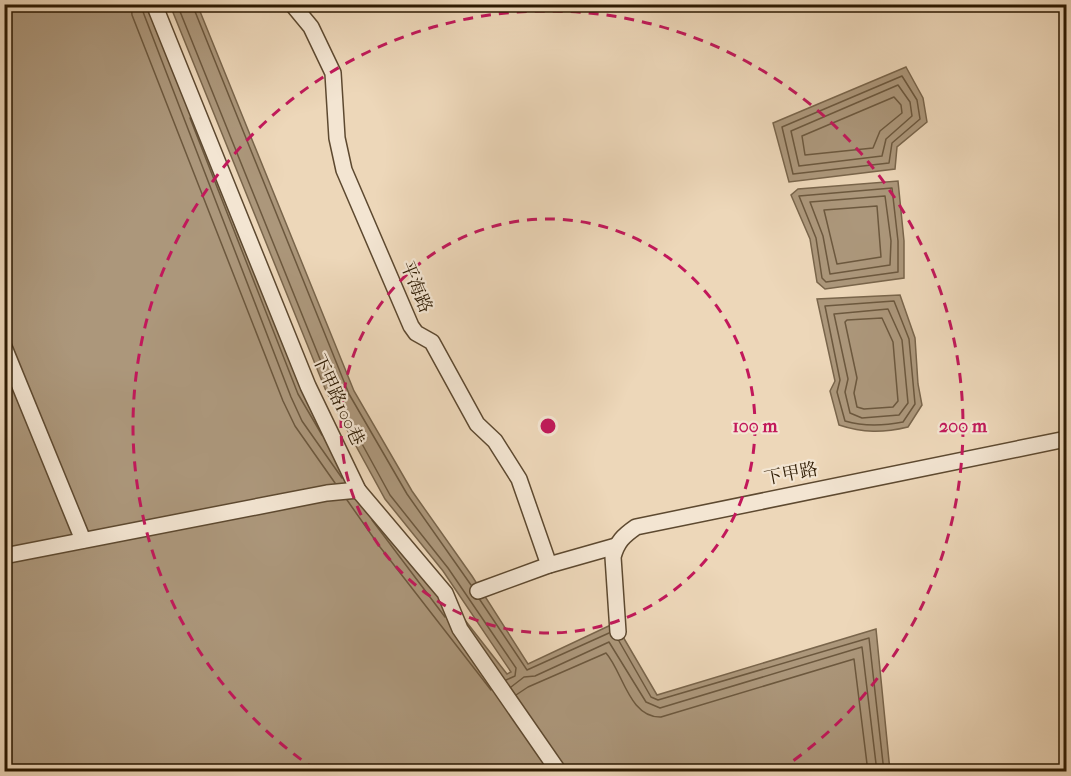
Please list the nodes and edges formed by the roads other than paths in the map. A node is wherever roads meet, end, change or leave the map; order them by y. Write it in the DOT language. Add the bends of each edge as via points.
graph roads {
  1 [pos="154,4"];
  2 [pos="292,4"];
  3 [pos="4,346"];
  4 [pos="1066,439"];
  5 [pos="358,490"];
  6 [pos="83,540"];
  7 [pos="616,546"];
  8 [pos="4,556"];
  9 [pos="549,565"];
  10 [pos="478,591"];
  11 [pos="618,632"];
  12 [pos="559,771"];
  1 -- 5 [label="street, 下甲路100巷" via="308,386"];
  2 -- 9 [label="street, 平海路" via="311,27 333,73 337,138 344,170 411,327 432,342 477,424 495,441 519,478"];
  3 -- 6 [label="street"];
  4 -- 7 [label="street, 下甲路" via="650,522 630,531"];
  5 -- 6 [label="street"];
  5 -- 12 [label="street, 下甲路100巷" via="445,593 460,629"];
  6 -- 8 [label="street"];
  7 -- 9 [label="street"];
  7 -- 11 [label="street" via="612,557"];
  9 -- 10 [label="street"];
}
